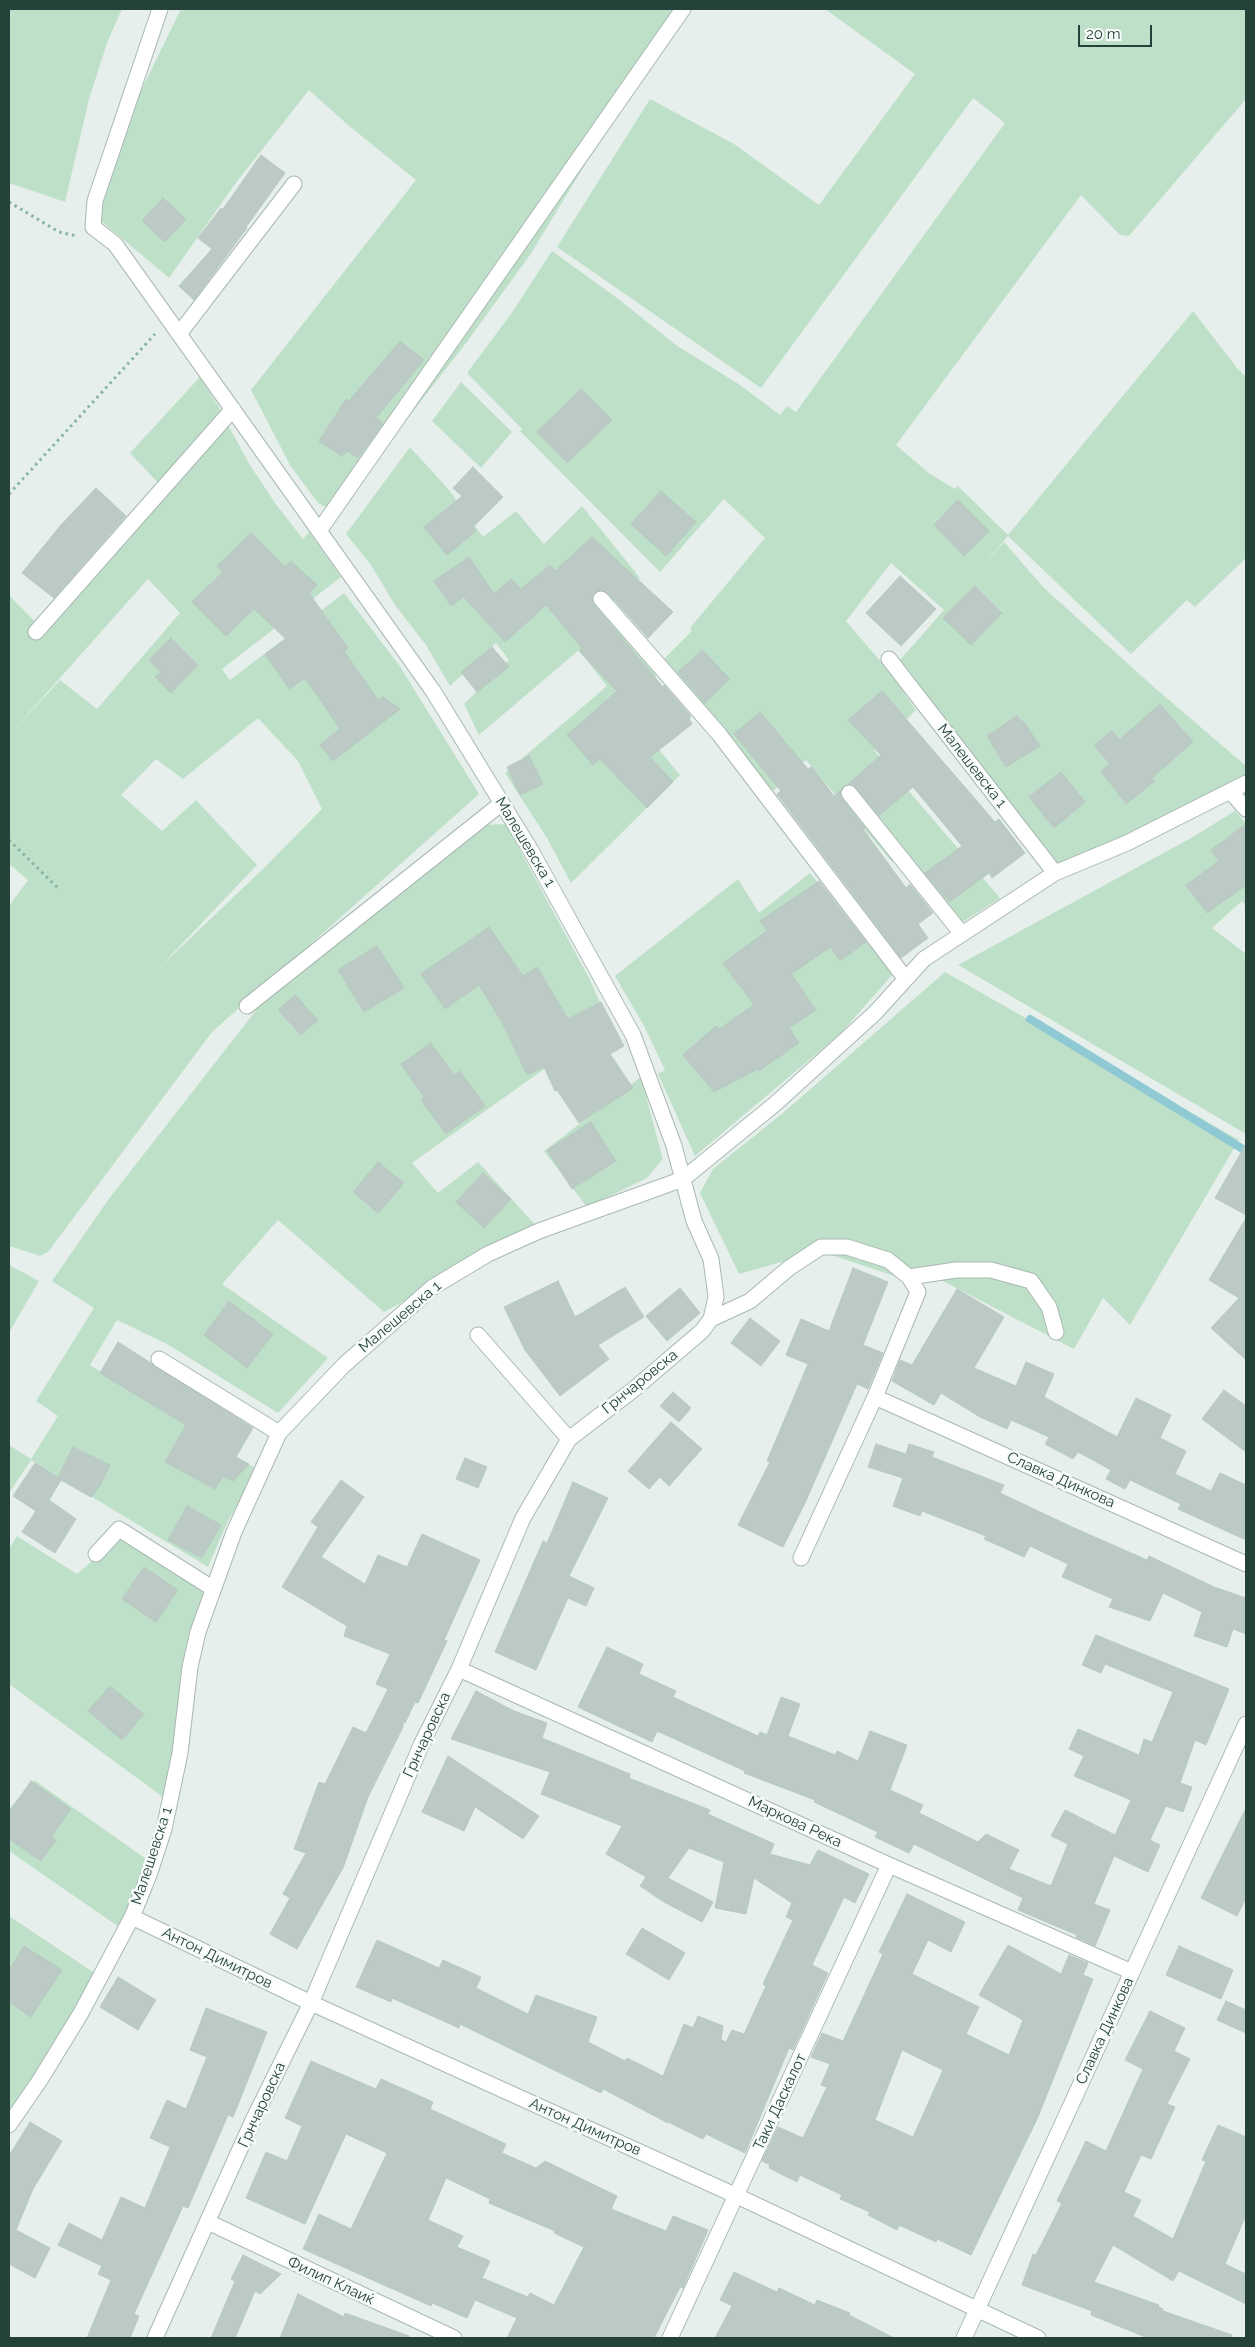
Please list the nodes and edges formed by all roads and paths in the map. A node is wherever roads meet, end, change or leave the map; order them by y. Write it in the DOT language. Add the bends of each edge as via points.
graph roads {
  1 [pos="160,9"];
  2 [pos="682,9"];
  3 [pos="294,184"];
  4 [pos="9,202"];
  5 [pos="78,236"];
  6 [pos="169,319"];
  7 [pos="180,334"];
  8 [pos="232,409"];
  9 [pos="9,494"];
  10 [pos="320,531"];
  11 [pos="601,599"];
  12 [pos="36,632"];
  13 [pos="889,659"];
  14 [pos="1246,782"];
  15 [pos="1230,791"];
  16 [pos="849,793"];
  17 [pos="502,803"];
  18 [pos="1246,809"];
  19 [pos="9,840"];
  20 [pos="1055,874"];
  21 [pos="60,890"];
  22 [pos="962,934"];
  23 [pos="905,978"];
  24 [pos="248,1006"];
  25 [pos="683,1179"];
  26 [pos="909,1277"];
  27 [pos="711,1319"];
  28 [pos="1056,1332"];
  29 [pos="478,1334"];
  30 [pos="159,1360"];
  31 [pos="875,1397"];
  32 [pos="279,1433"];
  33 [pos="569,1439"];
  34 [pos="96,1554"];
  35 [pos="801,1558"];
  36 [pos="1246,1564"];
  37 [pos="212,1588"];
  38 [pos="459,1669"];
  39 [pos="1246,1724"];
  40 [pos="888,1865"];
  41 [pos="132,1916"];
  42 [pos="1132,1972"];
  43 [pos="311,2003"];
  44 [pos="9,2125"];
  45 [pos="737,2196"];
  46 [pos="208,2222"];
  47 [pos="976,2311"];
  48 [pos="426,2333"];
  49 [pos="155,2338"];
  50 [pos="454,2338"];
  51 [pos="670,2338"];
  52 [pos="964,2338"];
  53 [pos="1038,2338"];
  1 -- 6 [label="street, Малешевска 1" via="95,201 93,227 115,244"];
  2 -- 10 [label="street"];
  3 -- 7 [label="street"];
  4 -- 5 [label="path" via="59,232"];
  6 -- 7 [label="street, Малешевска 1"];
  6 -- 9 [label="path"];
  7 -- 8 [label="street, Малешевска 1"];
  8 -- 10 [label="street, Малешевска 1"];
  8 -- 12 [label="street"];
  10 -- 17 [label="street, Малешевска 1" via="433,691"];
  11 -- 23 [label="street" via="719,734"];
  13 -- 20 [label="street, Малешевска 1"];
  14 -- 15 [label="street, Малешевска 1"];
  15 -- 18 [label="street"];
  15 -- 20 [label="street, Малешевска 1"];
  16 -- 22 [label="street"];
  17 -- 24 [label="street"];
  17 -- 25 [label="street, Малешевска 1" via="633,1034"];
  19 -- 21 [label="path"];
  20 -- 22 [label="street, Малешевска 1"];
  22 -- 23 [label="street, Малешевска 1" via="924,959"];
  23 -- 25 [label="street, Малешевска 1" via="875,1013 775,1104"];
  25 -- 27 [label="street" via="694,1221 711,1259 716,1297"];
  25 -- 32 [label="street, Малешевска 1" via="539,1231 488,1254 433,1287 344,1365"];
  26 -- 27 [label="street" via="888,1260 847,1248 821,1247 789,1268 750,1301"];
  26 -- 28 [label="street" via="956,1270 991,1270 1031,1281 1049,1307"];
  26 -- 31 [label="street" via="918,1292"];
  27 -- 33 [label="street, Грнчаровска" via="702,1331 640,1384"];
  29 -- 33 [label="street"];
  30 -- 32 [label="street"];
  31 -- 35 [label="street"];
  31 -- 36 [label="street, Славка Динкова"];
  32 -- 37 [label="street, Малешевска 1"];
  33 -- 38 [label="street, Грнчаровска" via="514,1536"];
  34 -- 37 [label="street" via="119,1529"];
  37 -- 41 [label="street, Малешевска 1" via="190,1667 180,1753 164,1829"];
  38 -- 40 [label="street, Маркова Река"];
  38 -- 43 [label="street, Грнчаровска" via="422,1743"];
  39 -- 42 [label="street, Славка Динкова"];
  40 -- 42 [label="street, Маркова Река"];
  40 -- 45 [label="street, Таки Даскалот"];
  41 -- 43 [label="street, Антон Димитров"];
  41 -- 44 [label="street, Малешевска 1" via="81,2013"];
  42 -- 47 [label="street, Славка Динкова"];
  43 -- 45 [label="street, Антон Димитров"];
  43 -- 46 [label="street, Грнчаровска" via="254,2118"];
  45 -- 47 [label="street, Антон Димитров"];
  45 -- 51 [label="street, Таки Даскалот"];
  46 -- 48 [label="street, Филип Клаиќ"];
  46 -- 49 [label="street, Грнчаровска"];
  47 -- 52 [label="street, Славка Динкова"];
  47 -- 53 [label="street, Антон Димитров"];
  48 -- 50 [label="street, Филип Клаиќ"];
}
